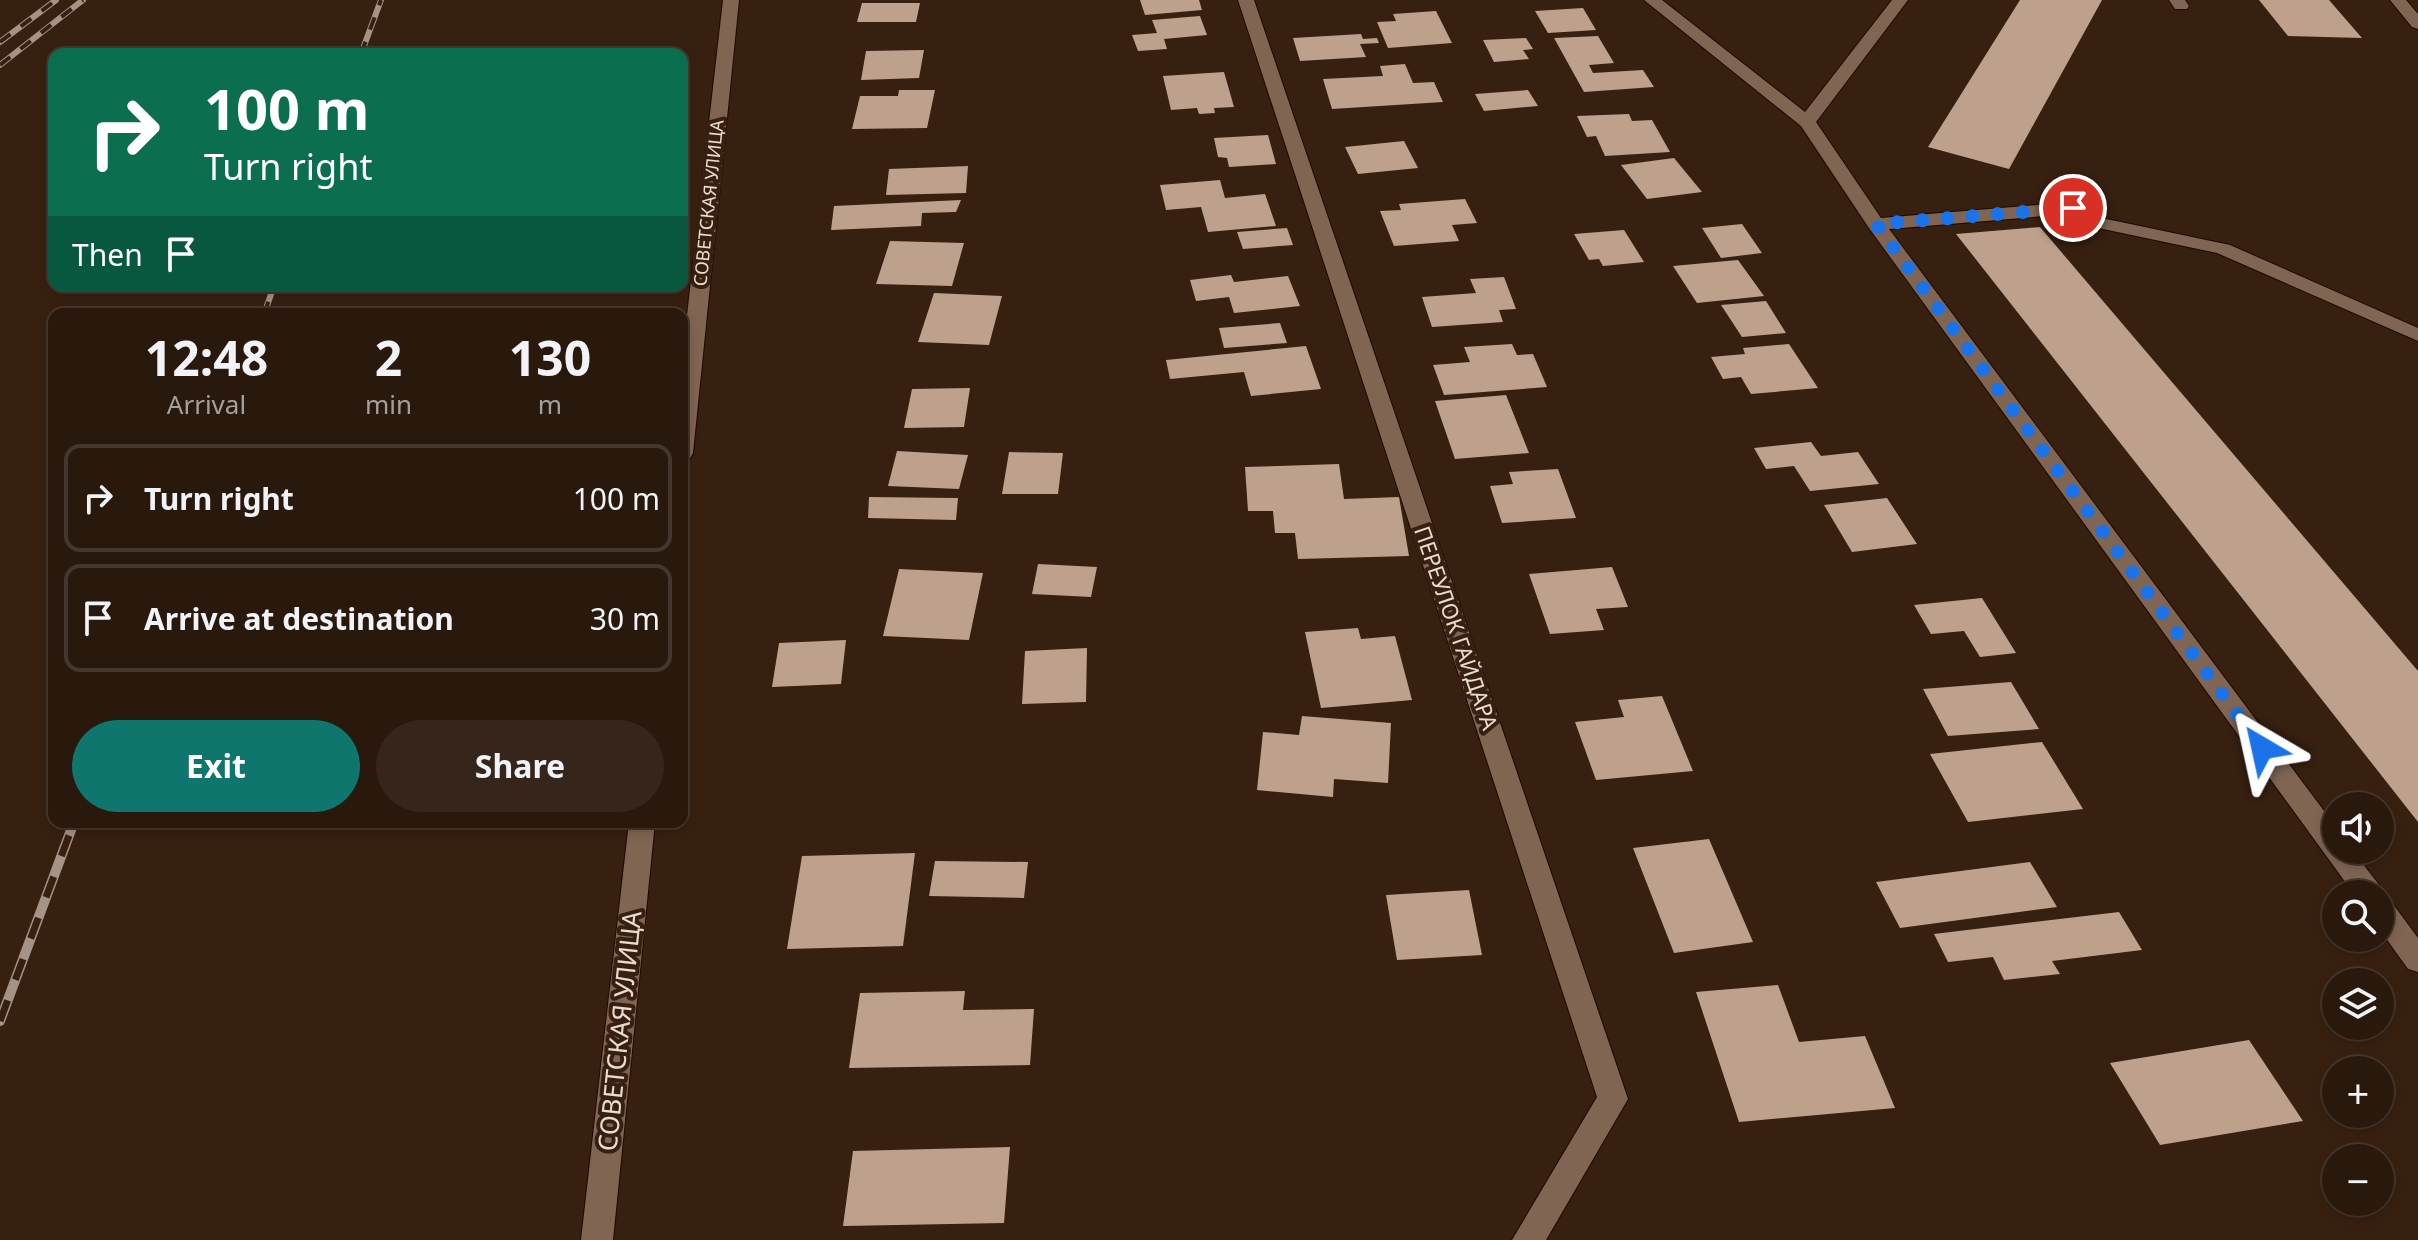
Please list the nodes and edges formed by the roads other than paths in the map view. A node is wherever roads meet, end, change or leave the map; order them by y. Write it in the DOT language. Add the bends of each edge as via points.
graph roads {
  1 [pos="731,0"];
  2 [pos="1246,0"];
  3 [pos="1652,0"];
  4 [pos="1900,0"];
  5 [pos="2398,0"];
  6 [pos="2418,24"];
  7 [pos="1807,122"];
  8 [pos="1876,224"];
  9 [pos="2418,335"];
  10 [pos="688,398"];
  11 [pos="641,828"];
  12 [pos="2322,829"];
  13 [pos="2394,927"];
  14 [pos="2418,960"];
  15 [pos="597,1240"];
  16 [pos="1528,1240"];
  1 -- 10 [label="street, СОВЕТСКАЯ УЛИЦА"];
  2 -- 16 [label="street, ПЕРЕУЛОК ГАЙДАРА" via="1613,1099"];
  3 -- 7 [label="street"];
  4 -- 7 [label="street"];
  5 -- 6 [label="street"];
  7 -- 8 [label="street"];
  8 -- 9 [label="street" via="2073,208 2105,225 2223,249"];
  8 -- 12 [label="street"];
  11 -- 15 [label="street, СОВЕТСКАЯ УЛИЦА"];
  13 -- 14 [label="street"];
}
